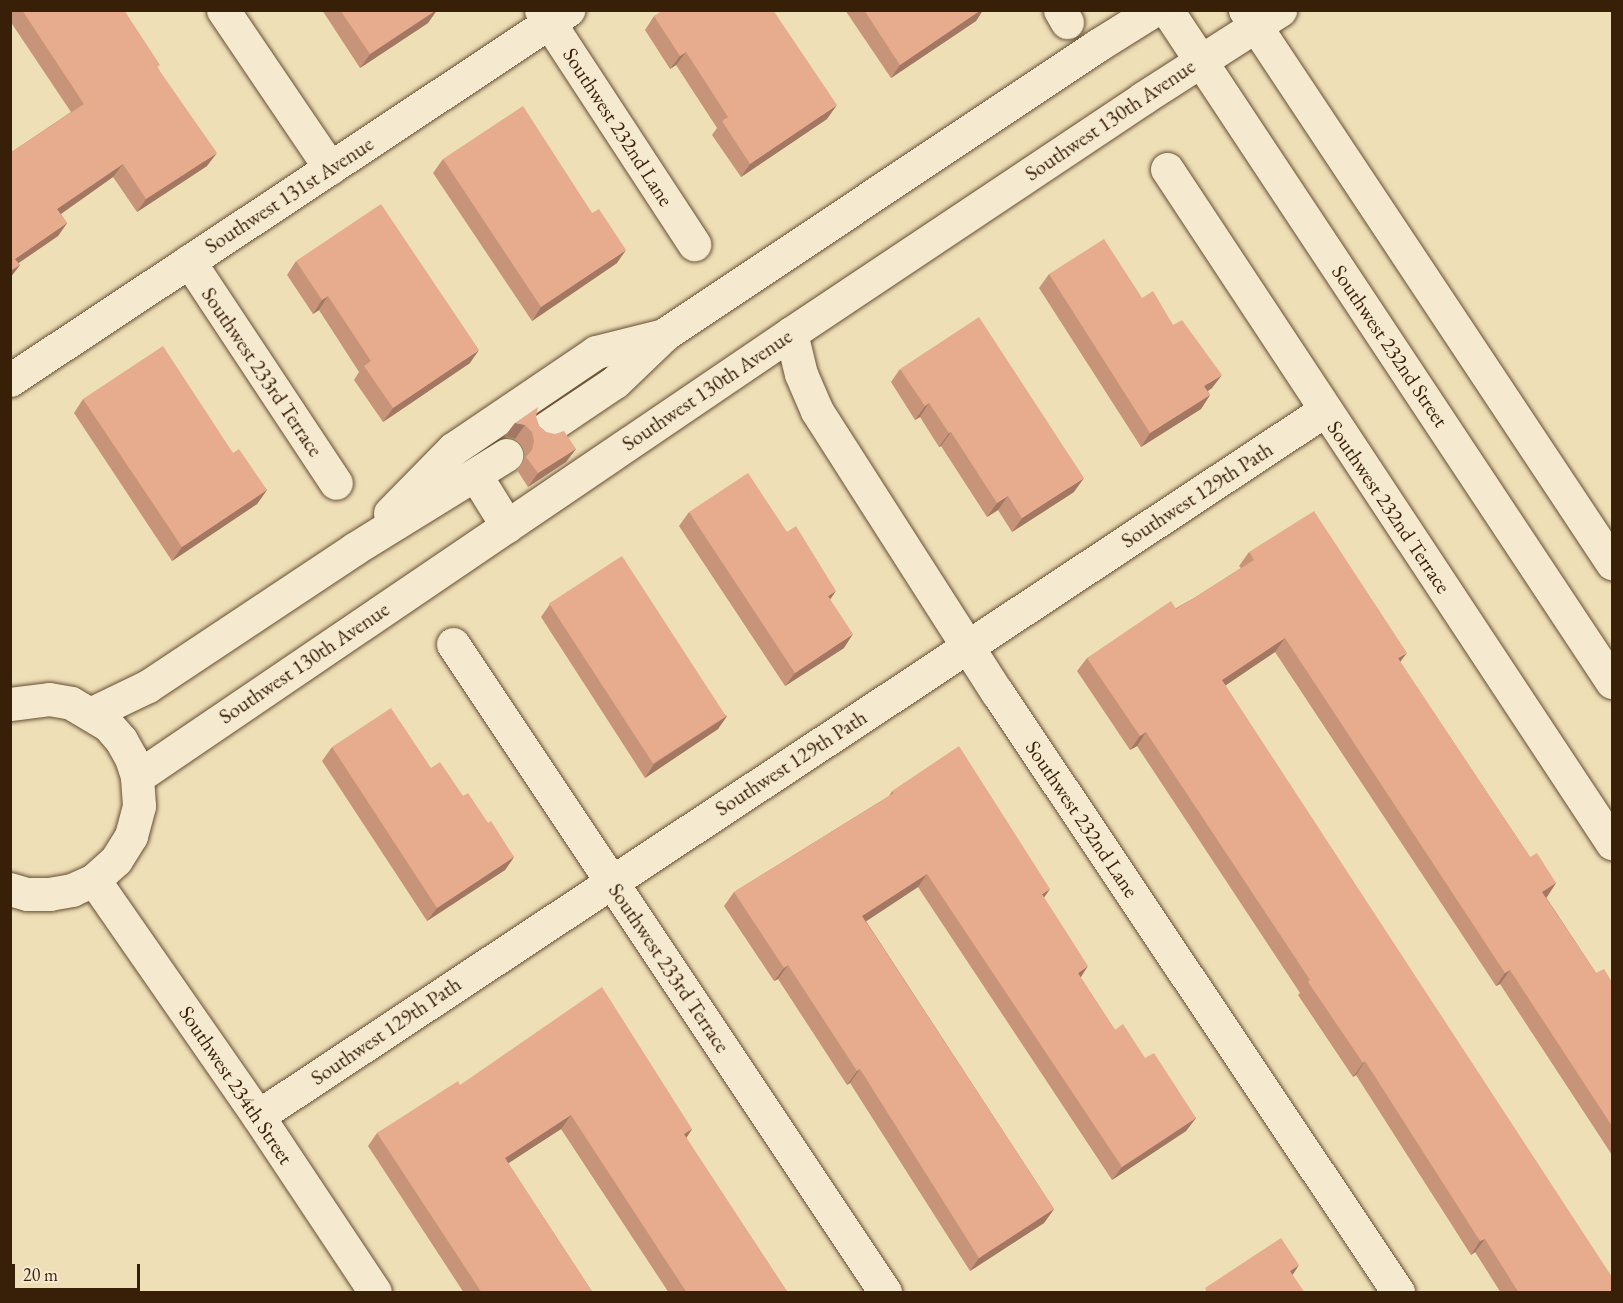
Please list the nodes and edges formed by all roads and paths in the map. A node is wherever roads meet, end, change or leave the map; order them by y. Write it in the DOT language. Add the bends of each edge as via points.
graph roads {
  1 [pos="223,10"];
  2 [pos="1154,10"];
  3 [pos="1167,10"];
  4 [pos="552,15"];
  5 [pos="1260,16"];
  6 [pos="1200,60"];
  7 [pos="330,168"];
  8 [pos="1167,169"];
  9 [pos="694,244"];
  10 [pos="189,261"];
  11 [pos="791,333"];
  12 [pos="665,334"];
  13 [pos="10,380"];
  14 [pos="1325,410"];
  15 [pos="545,429"];
  16 [pos="506,455"];
  17 [pos="476,476"];
  18 [pos="336,483"];
  19 [pos="507,526"];
  20 [pos="354,549"];
  21 [pos="1612,563"];
  22 [pos="453,645"];
  23 [pos="968,646"];
  24 [pos="1612,682"];
  25 [pos="10,704"];
  26 [pos="92,713"];
  27 [pos="137,777"];
  28 [pos="1612,843"];
  29 [pos="94,880"];
  30 [pos="611,881"];
  31 [pos="10,889"];
  32 [pos="258,1116"];
  33 [pos="375,1293"];
  34 [pos="885,1293"];
  35 [pos="1398,1293"];
  1 -- 7 [label="street"];
  2 -- 12 [label="street"];
  3 -- 6 [label="street, Southwest 232nd Street"];
  4 -- 7 [label="street, Southwest 131st Avenue"];
  4 -- 9 [label="street, Southwest 232nd Lane"];
  5 -- 6 [label="street, Southwest 130th Avenue"];
  5 -- 21 [label="street"];
  6 -- 11 [label="street, Southwest 130th Avenue"];
  6 -- 24 [label="street, Southwest 232nd Street"];
  7 -- 10 [label="street, Southwest 131st Avenue"];
  8 -- 14 [label="street, Southwest 232nd Terrace"];
  10 -- 13 [label="street, Southwest 131st Avenue"];
  10 -- 18 [label="street, Southwest 233rd Terrace"];
  11 -- 19 [label="street, Southwest 130th Avenue"];
  11 -- 23 [label="street, Southwest 232nd Lane" via="801,374 817,411"];
  12 -- 15 [label="street" via="615,382"];
  12 -- 20 [label="street" via="596,352 453,449"];
  14 -- 23 [label="street, Southwest 129th Path"];
  14 -- 28 [label="street, Southwest 232nd Terrace"];
  16 -- 17 [label="street"];
  17 -- 19 [label="street"];
  17 -- 20 [label="street"];
  19 -- 27 [label="street, Southwest 130th Avenue"];
  20 -- 26 [label="street" via="148,686"];
  22 -- 30 [label="street, Southwest 233rd Terrace"];
  23 -- 30 [label="street, Southwest 129th Path"];
  23 -- 35 [label="street, Southwest 232nd Lane"];
  25 -- 26 [label="street" via="49,699"];
  26 -- 27 [label="street" via="121,740"];
  27 -- 29 [label="street" via="139,806 131,836 116,860"];
  29 -- 31 [label="street" via="50,894"];
  29 -- 32 [label="street, Southwest 234th Street"];
  30 -- 32 [label="street, Southwest 129th Path"];
  30 -- 34 [label="street, Southwest 233rd Terrace"];
  32 -- 33 [label="street, Southwest 234th Street"];
}
